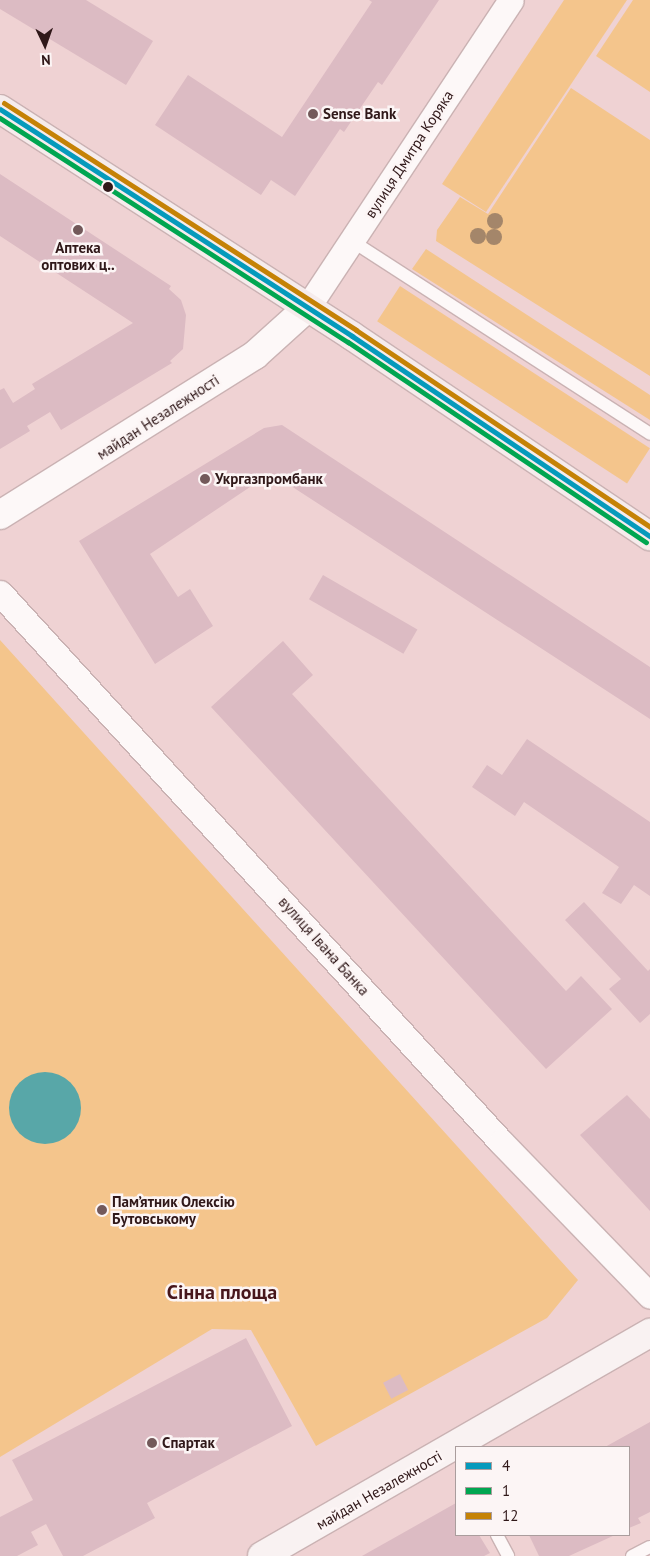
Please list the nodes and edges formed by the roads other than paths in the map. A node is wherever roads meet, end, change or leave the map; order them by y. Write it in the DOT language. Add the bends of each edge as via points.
graph roads {
  1 [pos="511,0"];
  2 [pos="0,109"];
  3 [pos="352,241"];
  4 [pos="307,308"];
  5 [pos="650,434"];
  6 [pos="0,515"];
  7 [pos="650,536"];
  8 [pos="0,593"];
  9 [pos="650,1296"];
  10 [pos="650,1333"];
  11 [pos="462,1446"];
  12 [pos="455,1450"];
  13 [pos="498,1536"];
  14 [pos="650,1547"];
  15 [pos="292,1549"];
  16 [pos="262,1556"];
  17 [pos="508,1556"];
  18 [pos="632,1556"];
  1 -- 3 [label="street, вулиця Дмитра Коряка"];
  2 -- 4 [label="main road"];
  3 -- 4 [label="street, вулиця Дмитра Коряка"];
  3 -- 5 [label="lane"];
  4 -- 6 [label="street, майдан Незалежності" via="255,355"];
  4 -- 7 [label="main road"];
  8 -- 9 [label="street, вулиця Івана Банка" via="501,1142"];
  10 -- 11 [label="main road, майдан Незалежності"];
  12 -- 15 [label="main road, майдан Незалежності"];
  13 -- 17 [label="lane"];
  14 -- 18 [label="lane"];
  15 -- 16 [label="main road, майдан Незалежності"];
}
